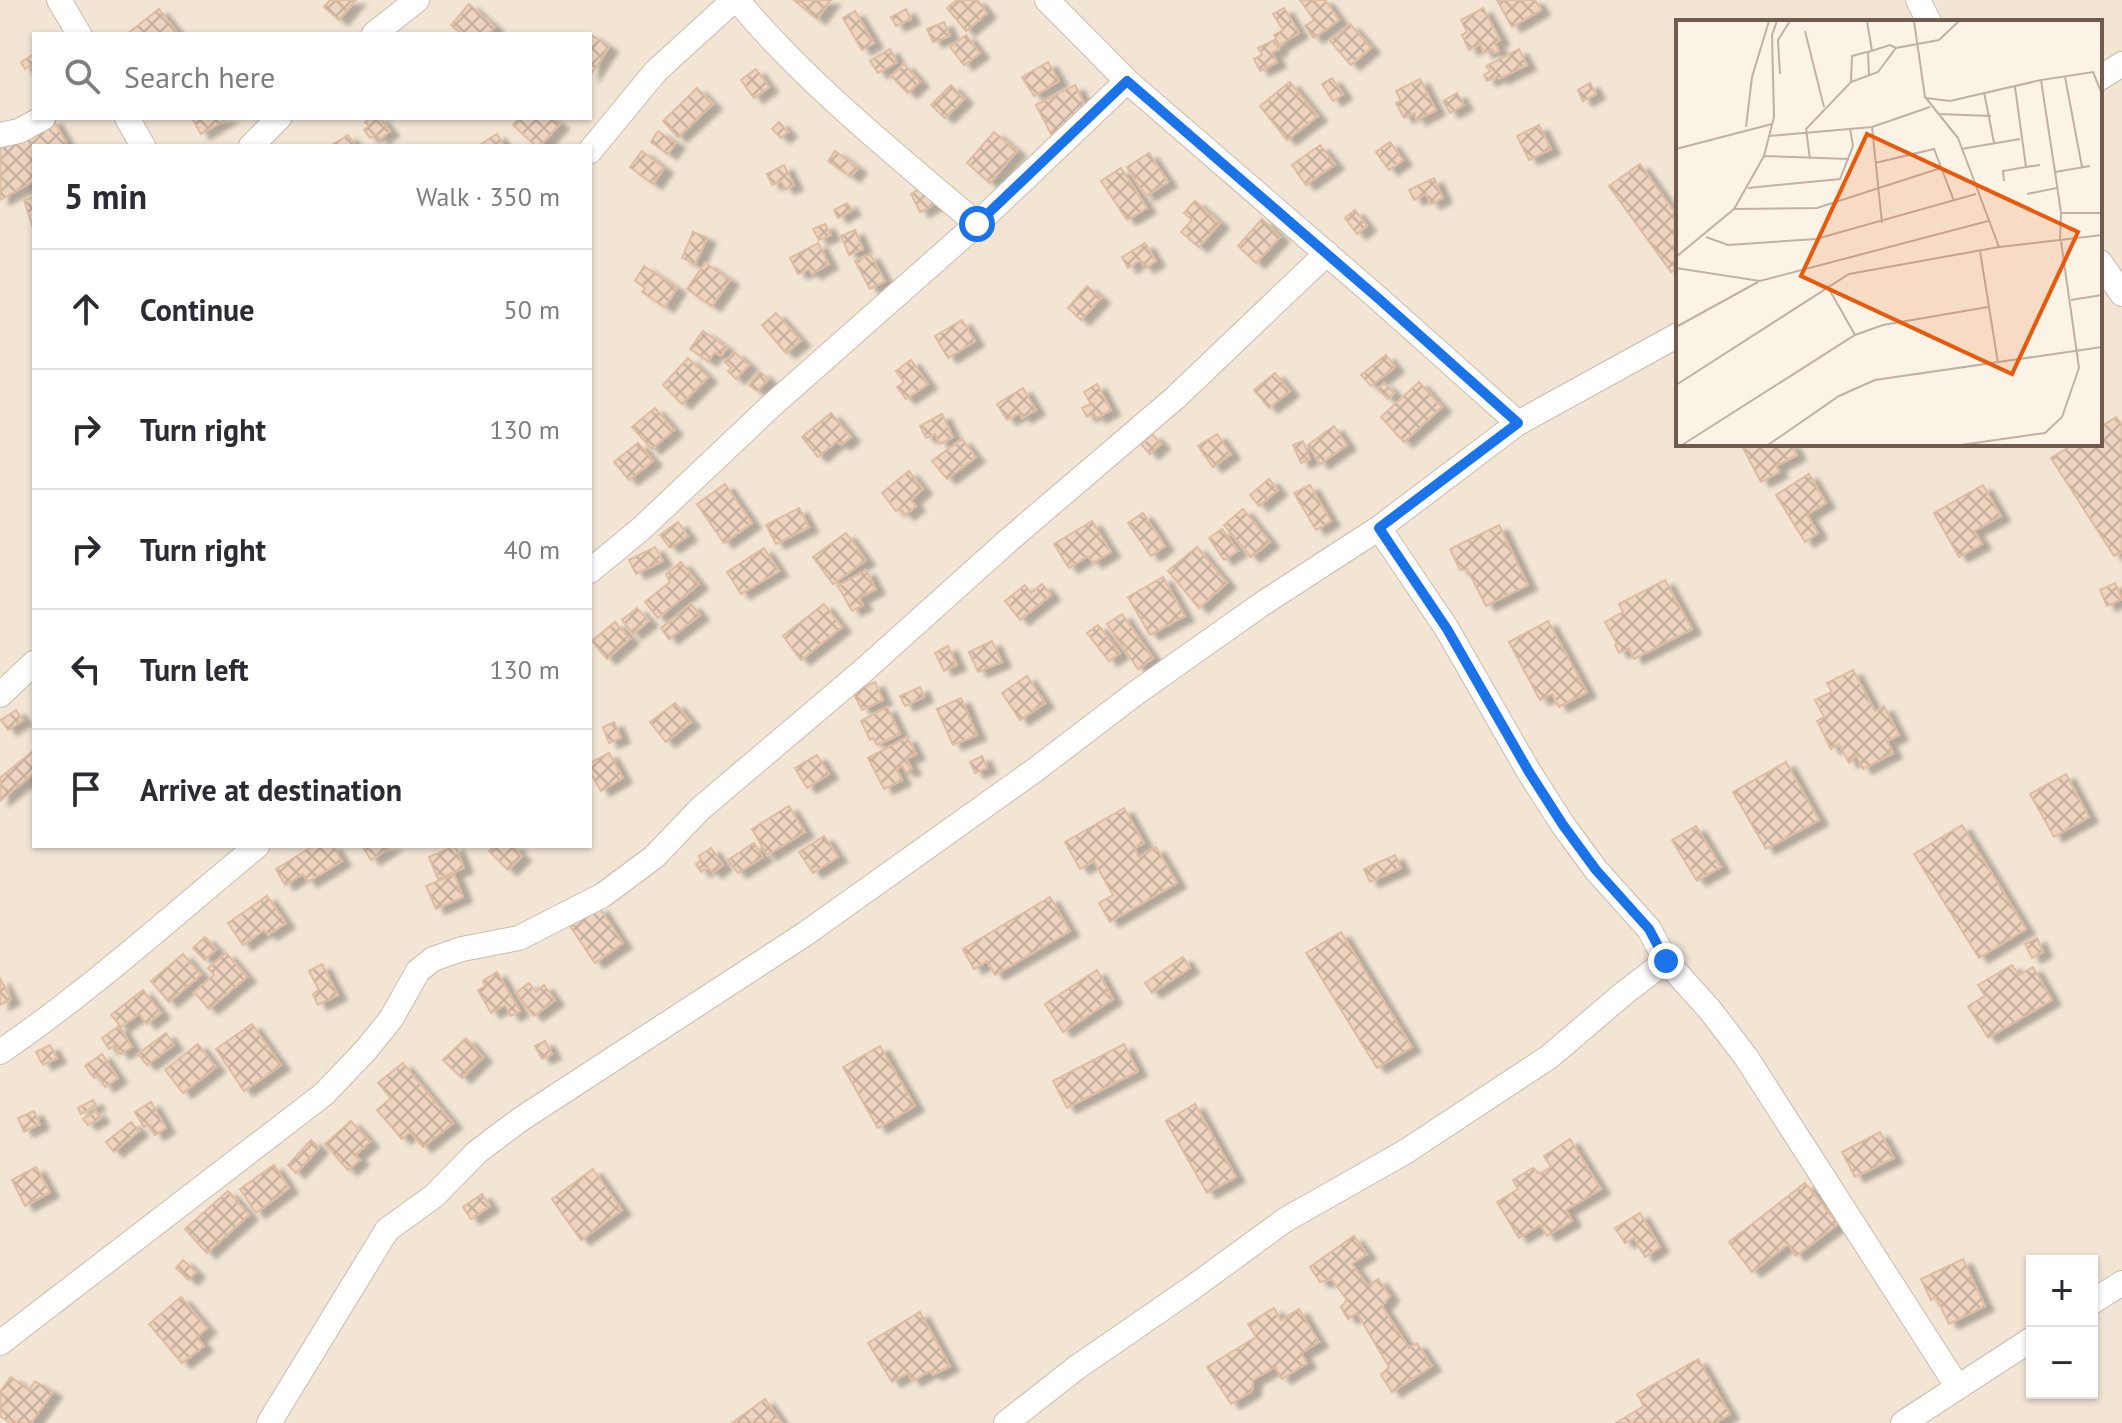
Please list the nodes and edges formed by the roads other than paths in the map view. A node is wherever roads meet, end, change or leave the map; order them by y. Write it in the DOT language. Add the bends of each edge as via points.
graph roads {
  1 [pos="59,0"];
  2 [pos="417,0"];
  3 [pos="736,0"];
  4 [pos="1047,0"];
  5 [pos="1918,0"];
  6 [pos="1928,20"];
  7 [pos="78,32"];
  8 [pos="377,32"];
  9 [pos="2122,64"];
  10 [pos="2102,77"];
  11 [pos="1127,81"];
  12 [pos="39,120"];
  13 [pos="128,120"];
  14 [pos="277,120"];
  15 [pos="0,135"];
  16 [pos="142,144"];
  17 [pos="253,144"];
  18 [pos="592,149"];
  19 [pos="977,224"];
  20 [pos="1327,253"];
  21 [pos="2102,265"];
  22 [pos="2122,294"];
  23 [pos="1676,336"];
  24 [pos="1518,423"];
  25 [pos="1379,528"];
  26 [pos="592,569"];
  27 [pos="32,665"];
  28 [pos="0,695"];
  29 [pos="255,848"];
  30 [pos="1666,961"];
  31 [pos="0,1052"];
  32 [pos="2122,1283"];
  33 [pos="2098,1298"];
  34 [pos="0,1343"];
  35 [pos="2026,1343"];
  36 [pos="1957,1386"];
  37 [pos="273,1422"];
  38 [pos="1006,1423"];
  39 [pos="1903,1423"];
  1 -- 7 [label="street"];
  2 -- 8 [label="street"];
  3 -- 18 [label="street" via="656,71"];
  3 -- 19 [label="street" via="822,90"];
  4 -- 11 [label="street"];
  5 -- 6 [label="street"];
  9 -- 10 [label="street"];
  11 -- 19 [label="street"];
  11 -- 20 [label="street"];
  12 -- 15 [label="street"];
  13 -- 16 [label="street"];
  14 -- 17 [label="street"];
  19 -- 26 [label="street"];
  20 -- 24 [label="street"];
  20 -- 34 [label="street" via="1175,398 700,809 654,857 603,895 519,938 433,959 418,971 383,1029 324,1094"];
  21 -- 22 [label="street"];
  23 -- 24 [label="street"];
  24 -- 25 [label="street"];
  25 -- 30 [label="street" via="1447,629 1563,825 1649,929"];
  25 -- 37 [label="street" via="1187,657 805,934 477,1152 434,1196 387,1230"];
  27 -- 28 [label="street"];
  29 -- 31 [label="street" via="117,964"];
  30 -- 36 [label="street" via="1746,1057"];
  30 -- 38 [label="street" via="1549,1057 1405,1152 1285,1220"];
  32 -- 33 [label="street"];
  35 -- 36 [label="street"];
  36 -- 39 [label="street"];
}
